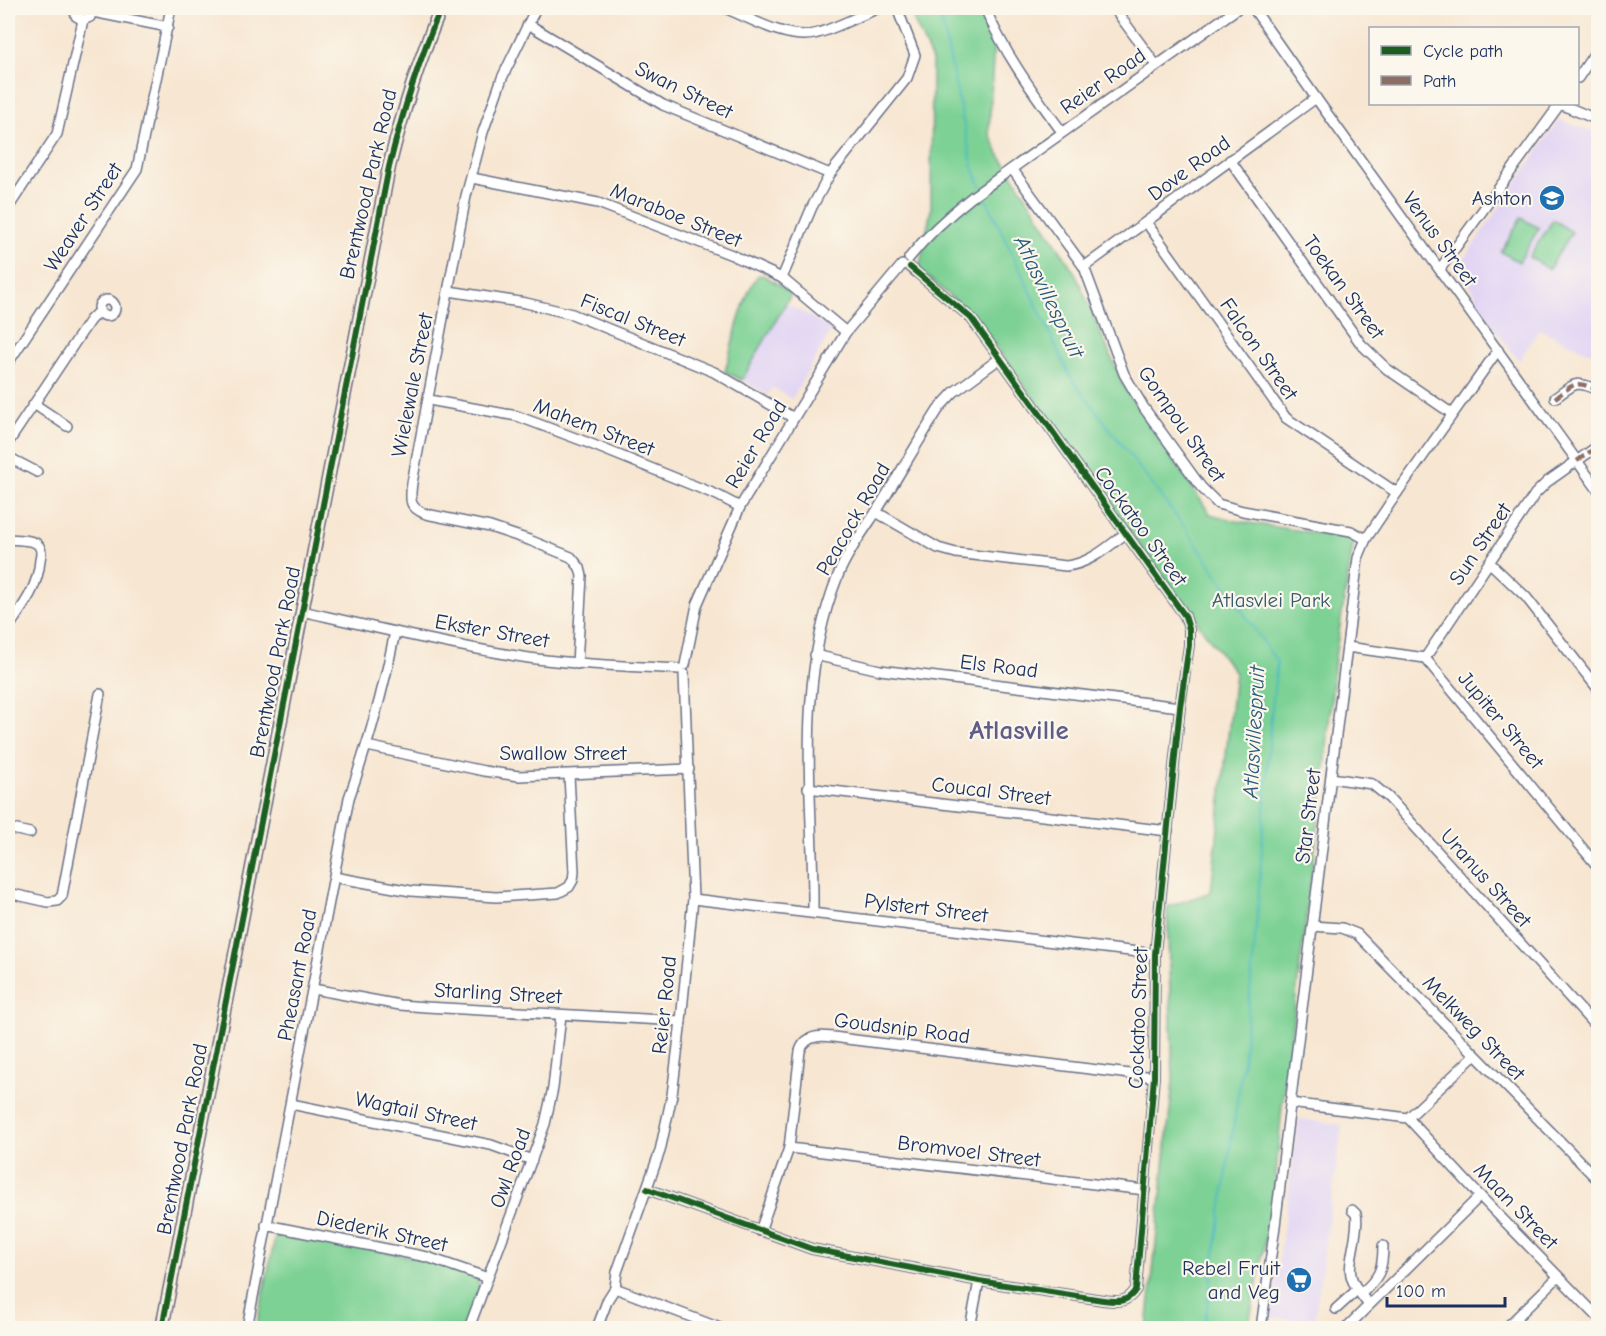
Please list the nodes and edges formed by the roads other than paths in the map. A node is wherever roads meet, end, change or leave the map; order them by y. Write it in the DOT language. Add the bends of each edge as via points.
graph roads {
  1 [pos="73,8"];
  2 [pos="171,8"];
  3 [pos="441,8"];
  4 [pos="536,8"];
  5 [pos="725,8"];
  6 [pos="879,8"];
  7 [pos="897,8"];
  8 [pos="985,8"];
  9 [pos="1114,8"];
  10 [pos="1238,8"];
  11 [pos="1253,8"];
  12 [pos="93,10"];
  13 [pos="83,20"];
  14 [pos="528,24"];
  15 [pos="168,27"];
  16 [pos="1599,48"];
  17 [pos="1156,65"];
  18 [pos="1579,77"];
  19 [pos="1316,98"];
  20 [pos="1559,105"];
  21 [pos="1562,105"];
  22 [pos="1599,120"];
  23 [pos="1062,132"];
  24 [pos="1230,160"];
  25 [pos="1012,169"];
  26 [pos="830,174"];
  27 [pos="472,178"];
  28 [pos="8,208"];
  29 [pos="1146,222"];
  30 [pos="907,263"];
  31 [pos="1084,267"];
  32 [pos="1440,269"];
  33 [pos="782,278"];
  34 [pos="449,291"];
  35 [pos="99,311"];
  36 [pos="846,332"];
  37 [pos="1498,350"];
  38 [pos="999,358"];
  39 [pos="8,363"];
  40 [pos="1599,390"];
  41 [pos="1555,398"];
  42 [pos="429,400"];
  43 [pos="34,404"];
  44 [pos="1451,413"];
  45 [pos="792,417"];
  46 [pos="67,426"];
  47 [pos="8,443"];
  48 [pos="1599,446"];
  49 [pos="8,458"];
  50 [pos="1577,461"];
  51 [pos="37,471"];
  52 [pos="1599,490"];
  53 [pos="1397,493"];
  54 [pos="740,507"];
  55 [pos="876,512"];
  56 [pos="1126,533"];
  57 [pos="8,539"];
  58 [pos="1366,539"];
  59 [pos="1489,562"];
  60 [pos="302,611"];
  61 [pos="8,628"];
  62 [pos="395,632"];
  63 [pos="1347,647"];
  64 [pos="815,655"];
  65 [pos="1425,658"];
  66 [pos="577,664"];
  67 [pos="683,669"];
  68 [pos="1599,689"];
  69 [pos="100,694"];
  70 [pos="1180,707"];
  71 [pos="367,746"];
  72 [pos="689,769"];
  73 [pos="569,775"];
  74 [pos="1331,778"];
  75 [pos="808,788"];
  76 [pos="8,828"];
  77 [pos="1168,831"];
  78 [pos="30,832"];
  79 [pos="1599,867"];
  80 [pos="334,877"];
  81 [pos="8,893"];
  82 [pos="693,899"];
  83 [pos="813,912"];
  84 [pos="1312,926"];
  85 [pos="1155,954"];
  86 [pos="313,989"];
  87 [pos="561,1015"];
  88 [pos="681,1021"];
  89 [pos="1599,1029"];
  90 [pos="1476,1055"];
  91 [pos="1154,1077"];
  92 [pos="1290,1103"];
  93 [pos="291,1104"];
  94 [pos="1408,1118"];
  95 [pos="789,1148"];
  96 [pos="532,1160"];
  97 [pos="1599,1180"];
  98 [pos="648,1189"];
  99 [pos="1145,1190"];
  100 [pos="1480,1196"];
  101 [pos="1352,1210"];
  102 [pos="266,1225"];
  103 [pos="760,1231"];
  104 [pos="1383,1246"];
  105 [pos="1558,1277"];
  106 [pos="488,1278"];
  107 [pos="980,1281"];
  108 [pos="615,1288"];
  109 [pos="1359,1292"];
  110 [pos="1369,1305"];
  111 [pos="1336,1309"];
  112 [pos="1599,1317"];
  113 [pos="162,1329"];
  114 [pos="247,1329"];
  115 [pos="469,1329"];
  116 [pos="597,1329"];
  117 [pos="720,1329"];
  118 [pos="970,1329"];
  119 [pos="1261,1329"];
  120 [pos="1346,1329"];
  121 [pos="1506,1329"];
  1 -- 13 [label="street"];
  2 -- 15 [label="street, Weaver Street"];
  3 -- 60 [label="street, Brentwood Park Road" via="419,60 389,167"];
  4 -- 14 [label="street, Wielewale Street"];
  5 -- 6 [label="street" via="777,30 800,35 814,34"];
  7 -- 26 [label="street" via="915,56 913,67"];
  8 -- 23 [label="street" via="1011,60"];
  9 -- 17 [label="street"];
  10 -- 17 [label="street, Reier Road"];
  11 -- 19 [label="street, Venus Street"];
  12 -- 13 [label="street"];
  12 -- 15 [label="street"];
  13 -- 28 [label="street" via="57,134"];
  14 -- 26 [label="street, Swan Street" via="663,105"];
  14 -- 27 [label="street, Wielewale Street" via="502,78"];
  15 -- 39 [label="street, Weaver Street" via="137,169"];
  16 -- 18 [label="street"];
  17 -- 23 [label="street, Reier Road"];
  19 -- 24 [label="street, Dove Road"];
  19 -- 32 [label="street, Venus Street"];
  20 -- 32 [label="street"];
  21 -- 22 [label="street"];
  23 -- 25 [label="street, Reier Road"];
  24 -- 29 [label="street, Dove Road"];
  24 -- 44 [label="street, Toekan Street" via="1361,344 1387,369"];
  25 -- 30 [label="street, Reier Road" via="938,225"];
  25 -- 31 [label="street, Gompou Street"];
  26 -- 33 [label="street"];
  27 -- 33 [label="street, Maraboe Street" via="598,202"];
  27 -- 34 [label="street, Wielewale Street"];
  29 -- 31 [label="street, Dove Road"];
  29 -- 53 [label="street, Falcon Street" via="1286,418"];
  30 -- 36 [label="street, Reier Road"];
  30 -- 38 [label="street, Cockatoo Street" via="971,318"];
  31 -- 58 [label="street, Gompou Street" via="1124,374 1201,487 1218,504 1351,531"];
  32 -- 37 [label="street, Venus Street"];
  33 -- 36 [label="street, Maraboe Street"];
  34 -- 42 [label="street, Wielewale Street"];
  34 -- 45 [label="street, Fiscal Street" via="572,314 714,372"];
  35 -- 43 [label="street"];
  36 -- 45 [label="street, Reier Road"];
  37 -- 44 [label="street, Star Street"];
  37 -- 50 [label="street, Venus Street"];
  38 -- 55 [label="street, Peacock Road" via="940,407"];
  38 -- 56 [label="street, Cockatoo Street"];
  40 -- 41 [label="street" via="1574,384"];
  42 -- 54 [label="street, Mahem Street" via="517,416"];
  42 -- 66 [label="street, Wielewale Street" via="410,501 416,511 490,527 571,557 582,576"];
  43 -- 46 [label="street"];
  43 -- 47 [label="street"];
  44 -- 53 [label="street, Star Street"];
  45 -- 54 [label="street, Reier Road"];
  48 -- 50 [label="street, Sun Street"];
  49 -- 51 [label="street"];
  50 -- 52 [label="street, Venus Street"];
  50 -- 59 [label="street, Sun Street" via="1534,494"];
  53 -- 58 [label="street, Star Street"];
  54 -- 67 [label="street, Reier Road" via="697,605"];
  55 -- 56 [label="street" via="938,549 1066,566 1089,560"];
  55 -- 64 [label="street, Peacock Road" via="838,577"];
  56 -- 70 [label="street, Cockatoo Street" via="1185,615 1189,645"];
  57 -- 61 [label="street" via="35,543 41,554 33,590"];
  58 -- 63 [label="street, Star Street" via="1358,558"];
  59 -- 65 [label="street, Sun Street"];
  59 -- 68 [label="street" via="1526,597"];
  60 -- 62 [label="street, Ekster Street"];
  60 -- 113 [label="street, Brentwood Park Road"];
  62 -- 66 [label="street, Ekster Street"];
  62 -- 71 [label="street, Pheasant Road"];
  63 -- 65 [label="street"];
  63 -- 74 [label="street, Star Street"];
  64 -- 70 [label="street, Els Road" via="880,670"];
  64 -- 75 [label="street, Peacock Road"];
  65 -- 79 [label="street, Jupiter Street"];
  66 -- 67 [label="street, Ekster Street"];
  67 -- 72 [label="street, Reier Road"];
  69 -- 81 [label="street" via="62,896 48,902"];
  70 -- 77 [label="street, Cockatoo Street"];
  71 -- 73 [label="street, Swallow Street" via="484,771 519,776"];
  71 -- 80 [label="street, Pheasant Road" via="349,798"];
  72 -- 73 [label="street, Swallow Street"];
  72 -- 82 [label="street, Reier Road"];
  73 -- 80 [label="street" via="574,877 564,891 496,897 443,894"];
  74 -- 84 [label="street, Star Street"];
  74 -- 89 [label="street, Uranus Street" via="1372,784 1389,798"];
  75 -- 77 [label="street, Coucal Street"];
  75 -- 83 [label="street, Peacock Road"];
  76 -- 78 [label="street"];
  77 -- 85 [label="street, Cockatoo Street"];
  80 -- 86 [label="street, Pheasant Road"];
  82 -- 83 [label="street, Pylstert Street"];
  82 -- 88 [label="street, Reier Road"];
  83 -- 85 [label="street, Pylstert Street"];
  84 -- 90 [label="street, Melkweg Street" via="1342,928 1357,934"];
  84 -- 92 [label="street, Star Street"];
  85 -- 91 [label="street, Cockatoo Street"];
  86 -- 87 [label="street, Starling Street" via="400,1005"];
  86 -- 93 [label="street, Pheasant Road"];
  87 -- 88 [label="street, Starling Street"];
  87 -- 96 [label="street, Owl Road" via="553,1088"];
  88 -- 98 [label="street, Reier Road" via="669,1112"];
  90 -- 94 [label="street"];
  90 -- 97 [label="street, Melkweg Street"];
  91 -- 95 [label="street, Goudsnip Road" via="817,1036 800,1051"];
  91 -- 99 [label="street, Cockatoo Street"];
  92 -- 94 [label="street"];
  92 -- 119 [label="street, Star Street"];
  93 -- 96 [label="street, Wagtail Street" via="491,1145"];
  93 -- 102 [label="street, Pheasant Road"];
  94 -- 100 [label="street, Maan Street"];
  95 -- 99 [label="street, Bromvoel Street"];
  95 -- 103 [label="street, Goudsnip Road"];
  96 -- 106 [label="street, Owl Road"];
  98 -- 103 [label="street, Cockatoo Street"];
  98 -- 108 [label="street, Reier Road" via="617,1272"];
  99 -- 107 [label="street, Cockatoo Street" via="1137,1285 1127,1300 1103,1300"];
  100 -- 105 [label="street, Maan Street"];
  100 -- 110 [label="street"];
  101 -- 109 [label="street" via="1357,1224 1349,1273"];
  102 -- 106 [label="street, Diederik Street" via="427,1257"];
  102 -- 114 [label="street, Pheasant Road"];
  103 -- 107 [label="street, Cockatoo Street" via="812,1249"];
  104 -- 109 [label="street" via="1377,1280"];
  105 -- 112 [label="street, Maan Street"];
  105 -- 121 [label="street"];
  106 -- 115 [label="street, Owl Road"];
  107 -- 118 [label="street"];
  108 -- 116 [label="street, Reier Road"];
  108 -- 117 [label="street"];
  109 -- 110 [label="street"];
  109 -- 111 [label="street"];
  110 -- 120 [label="street"];
}
